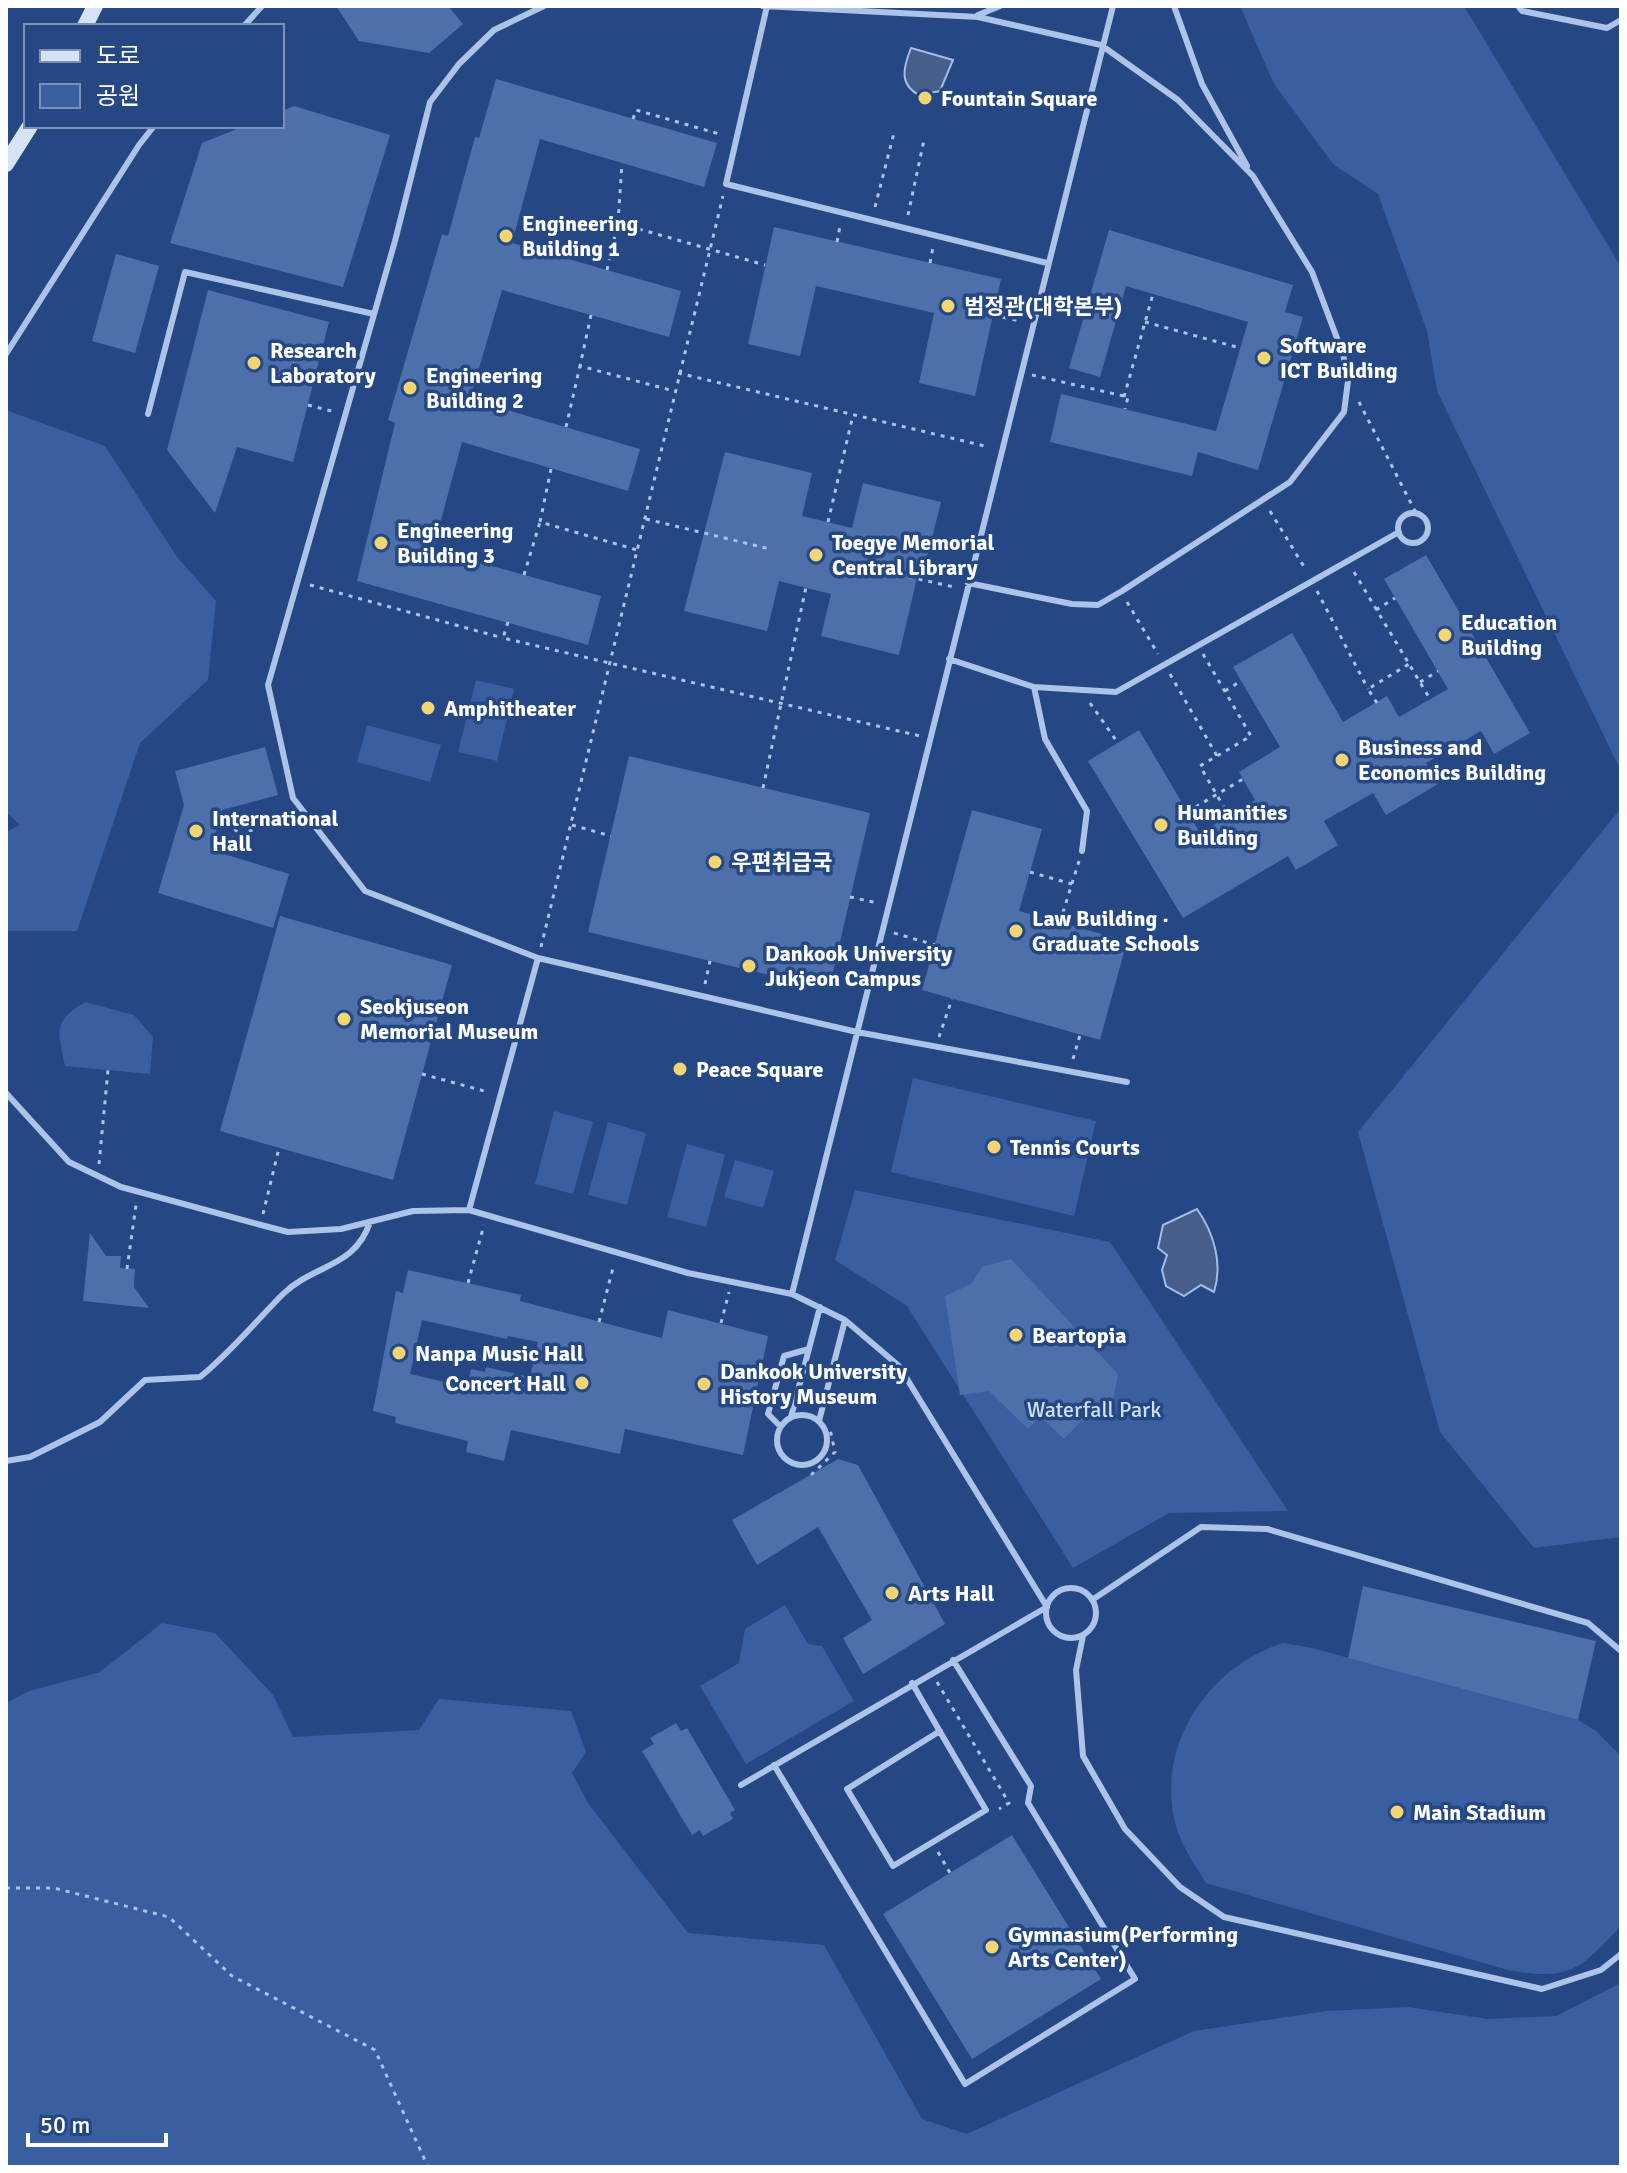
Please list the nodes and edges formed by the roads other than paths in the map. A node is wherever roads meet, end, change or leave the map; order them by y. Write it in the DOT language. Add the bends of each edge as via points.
graph roads {
  1 [pos="262,6"];
  2 [pos="544,6"];
  3 [pos="765,6"];
  4 [pos="1000,6"];
  5 [pos="1113,6"];
  6 [pos="1174,6"];
  7 [pos="1518,6"];
  8 [pos="973,17"];
  9 [pos="1621,20"];
  10 [pos="246,24"];
  11 [pos="1101,45"];
  12 [pos="29,128"];
  13 [pos="153,128"];
  14 [pos="6,164"];
  15 [pos="1253,176"];
  16 [pos="1047,263"];
  17 [pos="374,314"];
  18 [pos="6,354"];
  19 [pos="148,414"];
  20 [pos="1399,532"];
  21 [pos="966,586"];
  22 [pos="949,659"];
  23 [pos="1034,687"];
  24 [pos="1082,851"];
  25 [pos="538,958"];
  26 [pos="857,1032"];
  27 [pos="1127,1082"];
  28 [pos="6,1093"];
  29 [pos="469,1210"];
  30 [pos="370,1222"];
  31 [pos="792,1294"];
  32 [pos="820,1307"];
  33 [pos="845,1320"];
  34 [pos="809,1349"];
  35 [pos="791,1417"];
  36 [pos="819,1421"];
  37 [pos="780,1426"];
  38 [pos="6,1461"];
  39 [pos="1092,1600"];
  40 [pos="1047,1607"];
  41 [pos="1083,1636"];
  42 [pos="1621,1651"];
  43 [pos="953,1660"];
  44 [pos="912,1683"];
  45 [pos="940,1731"];
  46 [pos="774,1765"];
  47 [pos="741,1785"];
  48 [pos="1621,1954"];
  1 -- 10 [label="lane"];
  2 -- 17 [label="lane" via="494,30 430,102"];
  3 -- 8 [label="lane"];
  3 -- 16 [label="lane" via="726,184"];
  4 -- 8 [label="lane"];
  5 -- 11 [label="lane"];
  6 -- 15 [label="lane" via="1202,84"];
  7 -- 9 [label="lane" via="1607,28"];
  8 -- 11 [label="lane"];
  11 -- 15 [label="lane" via="1178,100"];
  11 -- 16 [label="lane"];
  12 -- 14 [label="main road"];
  13 -- 18 [label="lane"];
  15 -- 21 [label="lane" via="1312,272 1343,354 1348,381 1344,412 1290,482 1098,605"];
  16 -- 21 [label="lane"];
  17 -- 19 [label="lane" via="185,272"];
  17 -- 25 [label="lane" via="268,685 293,798 365,891"];
  20 -- 20 [label="lane" via="1402,518 1416,513 1427,522 1426,537 1419,543 1409,543"];
  20 -- 23 [label="lane" via="1116,692"];
  21 -- 22 [label="lane"];
  22 -- 23 [label="lane"];
  22 -- 26 [label="lane"];
  23 -- 24 [label="lane" via="1045,739 1087,811"];
  25 -- 26 [label="lane"];
  25 -- 29 [label="lane"];
  26 -- 27 [label="lane"];
  26 -- 31 [label="lane"];
  28 -- 30 [label="lane" via="69,1162 138,1192 288,1232"];
  29 -- 30 [label="lane" via="413,1211"];
  29 -- 31 [label="lane" via="618,1253"];
  30 -- 38 [label="lane" via="352,1253 286,1291 200,1377 145,1380 100,1422 30,1457"];
  31 -- 32 [label="lane"];
  32 -- 33 [label="lane"];
  32 -- 34 [label="lane"];
  33 -- 36 [label="lane"];
  33 -- 40 [label="lane" via="899,1366"];
  34 -- 35 [label="lane"];
  34 -- 37 [label="lane" via="784,1356 768,1414"];
  35 -- 36 [label="lane" via="806,1415"];
  35 -- 37 [label="lane"];
  36 -- 37 [label="lane" via="827,1436 824,1452 804,1466 782,1457 776,1441"];
  39 -- 40 [label="lane" via="1079,1590 1063,1590"];
  39 -- 41 [label="lane" via="1096,1616"];
  39 -- 42 [label="lane" via="1201,1527 1267,1529 1588,1623"];
  40 -- 41 [label="lane" via="1048,1623 1059,1635"];
  40 -- 43 [label="lane"];
  41 -- 48 [label="lane" via="1076,1670 1083,1756 1125,1829 1180,1887 1224,1917 1542,1989 1601,1970"];
  43 -- 44 [label="lane"];
  43 -- 46 [label="lane" via="1031,1786 1028,1803 1135,1979 965,2084"];
  44 -- 45 [label="lane"];
  44 -- 46 [label="lane"];
  45 -- 45 [label="lane" via="986,1810 893,1866 847,1789"];
  46 -- 47 [label="lane"];
}
